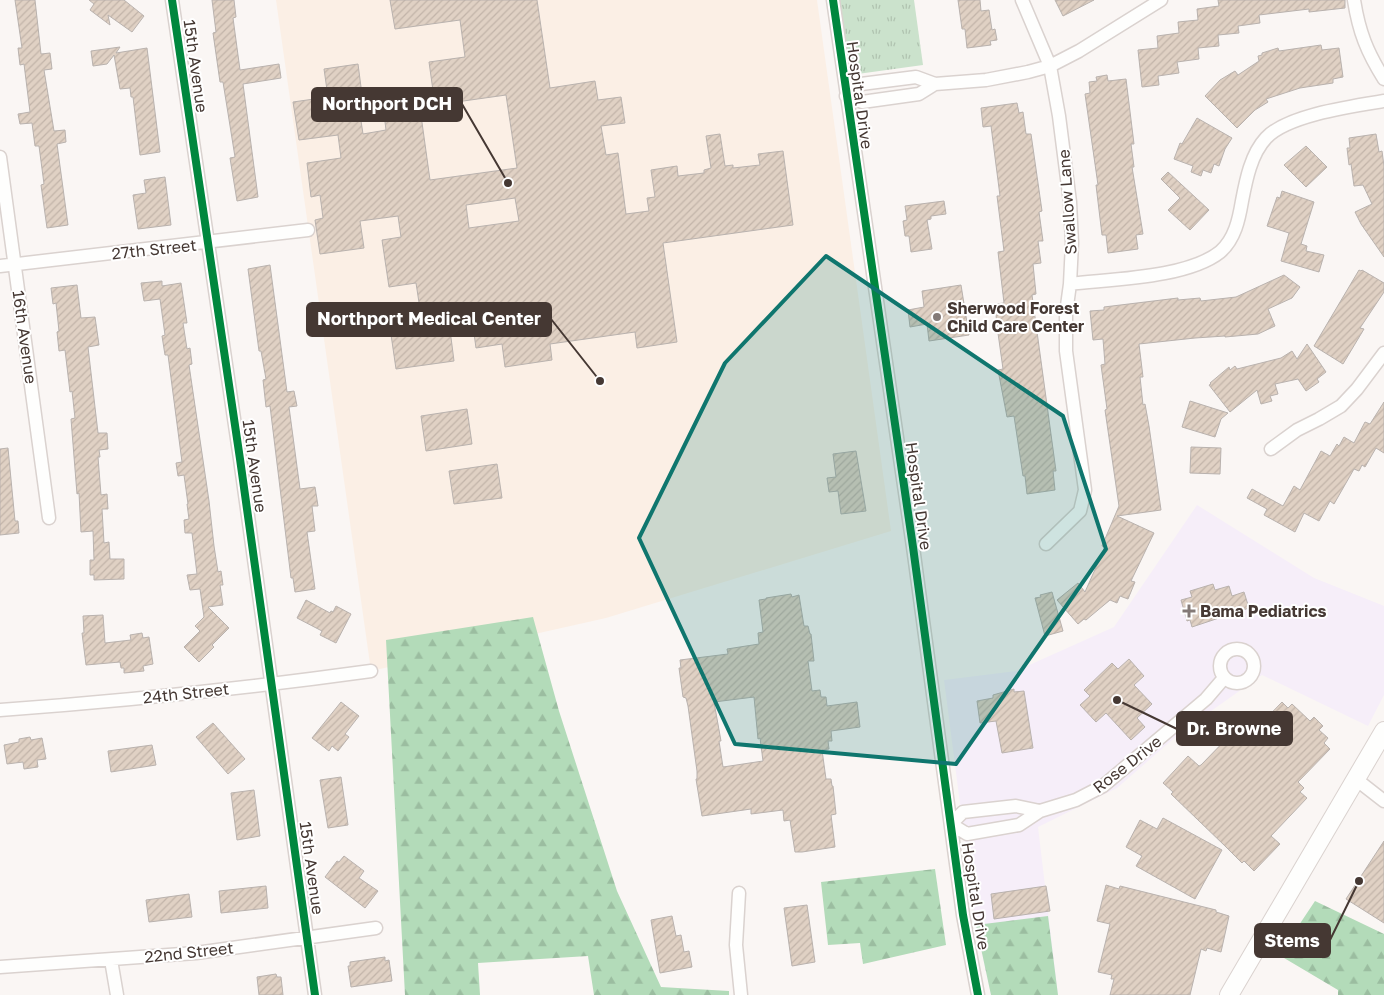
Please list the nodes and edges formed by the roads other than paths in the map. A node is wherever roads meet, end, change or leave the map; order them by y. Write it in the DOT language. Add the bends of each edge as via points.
graph roads {
  1 [pos="172,0"];
  2 [pos="833,0"];
  3 [pos="1022,0"];
  4 [pos="1161,0"];
  5 [pos="1354,0"];
  6 [pos="1050,66"];
  7 [pos="1384,79"];
  8 [pos="846,96"];
  9 [pos="1384,102"];
  10 [pos="0,157"];
  11 [pos="308,230"];
  12 [pos="208,243"];
  13 [pos="15,264"];
  14 [pos="0,266"];
  15 [pos="1070,284"];
  16 [pos="1384,353"];
  17 [pos="1379,369"];
  18 [pos="1272,449"];
  19 [pos="49,518"];
  20 [pos="1046,544"];
  21 [pos="371,671"];
  22 [pos="1224,678"];
  23 [pos="272,684"];
  24 [pos="0,710"];
  25 [pos="1384,731"];
  26 [pos="1357,780"];
  27 [pos="1384,801"];
  28 [pos="1040,811"];
  29 [pos="951,824"];
  30 [pos="739,893"];
  31 [pos="376,928"];
  32 [pos="308,937"];
  33 [pos="111,960"];
  34 [pos="0,968"];
  35 [pos="117,995"];
  36 [pos="315,995"];
  37 [pos="741,995"];
  38 [pos="978,995"];
  39 [pos="1229,995"];
  1 -- 12 [label="street, 15th Avenue"];
  2 -- 8 [label="street, Hospital Drive"];
  3 -- 6 [label="street, Swallow Lane"];
  4 -- 6 [label="street"];
  5 -- 7 [label="street" via="1360,34"];
  6 -- 8 [label="street" via="986,80 935,84 919,94 862,102"];
  6 -- 15 [label="street, Swallow Lane" via="1070,202"];
  8 -- 29 [label="street, Hospital Drive"];
  9 -- 15 [label="street" via="1312,116 1279,127 1266,138 1256,152 1245,184 1233,236 1207,261 1173,272"];
  10 -- 13 [label="street, 16th Avenue"];
  11 -- 12 [label="street, 27th Street"];
  12 -- 13 [label="street, 27th Street"];
  12 -- 23 [label="street, 15th Avenue"];
  13 -- 14 [label="street, 27th Street"];
  13 -- 19 [label="street, 16th Avenue"];
  15 -- 20 [label="street, Swallow Lane" via="1066,351 1085,490 1080,511"];
  16 -- 17 [label="street"];
  17 -- 18 [label="street" via="1341,406 1297,430"];
  21 -- 23 [label="street, 24th Street"];
  22 -- 28 [label="street, Rose Drive" via="1206,699 1103,786 1076,800"];
  23 -- 24 [label="street, 24th Street"];
  23 -- 32 [label="street, 15th Avenue"];
  25 -- 26 [label="main road"];
  26 -- 27 [label="street"];
  26 -- 39 [label="main road"];
  28 -- 29 [label="street, Rose Drive" via="1016,806 963,812"];
  28 -- 29 [label="street, Rose Drive" via="1019,825 967,834"];
  29 -- 38 [label="street, Hospital Drive"];
  30 -- 37 [label="street" via="736,945"];
  31 -- 32 [label="street, 22nd Street"];
  32 -- 33 [label="street, 22nd Street"];
  32 -- 36 [label="street, 15th Avenue"];
  33 -- 34 [label="street, 22nd Street"];
  33 -- 35 [label="street"];
}
